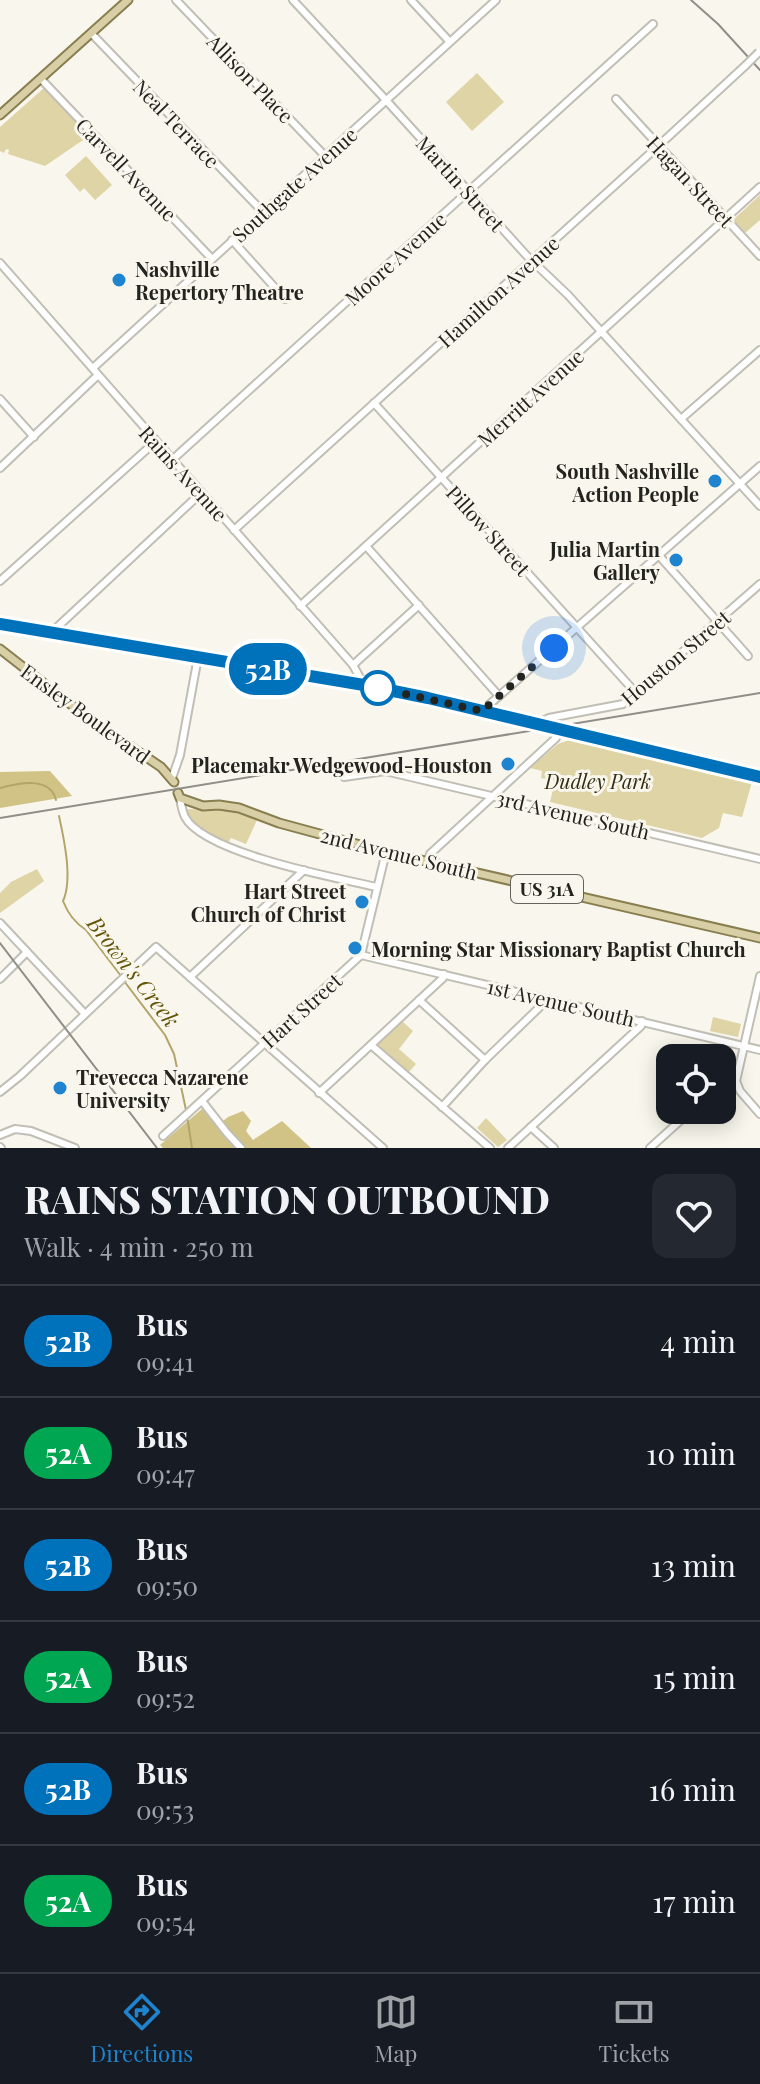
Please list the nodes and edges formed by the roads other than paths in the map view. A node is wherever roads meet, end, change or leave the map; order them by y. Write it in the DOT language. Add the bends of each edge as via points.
graph roads {
  1 [pos="128,0"];
  2 [pos="176,0"];
  3 [pos="293,0"];
  4 [pos="411,0"];
  5 [pos="496,0"];
  6 [pos="653,24"];
  7 [pos="91,33"];
  8 [pos="449,41"];
  9 [pos="759,52"];
  10 [pos="41,79"];
  11 [pos="385,99"];
  12 [pos="616,99"];
  13 [pos="0,115"];
  14 [pos="659,146"];
  15 [pos="325,156"];
  16 [pos="760,187"];
  17 [pos="469,192"];
  18 [pos="263,212"];
  19 [pos="726,219"];
  20 [pos="232,240"];
  21 [pos="760,256"];
  22 [pos="212,259"];
  23 [pos="532,259"];
  24 [pos="0,263"];
  25 [pos="285,299"];
  26 [pos="601,332"];
  27 [pos="760,350"];
  28 [pos="93,368"];
  29 [pos="98,375"];
  30 [pos="0,399"];
  31 [pos="374,403"];
  32 [pos="681,419"];
  33 [pos="34,437"];
  34 [pos="155,442"];
  35 [pos="172,460"];
  36 [pos="760,466"];
  37 [pos="0,468"];
  38 [pos="441,478"];
  39 [pos="740,483"];
  40 [pos="201,493"];
  41 [pos="760,506"];
  42 [pos="234,530"];
  43 [pos="366,546"];
  44 [pos="660,555"];
  45 [pos="0,581"];
  46 [pos="760,584"];
  47 [pos="419,605"];
  48 [pos="300,606"];
  49 [pos="718,622"];
  50 [pos="2,626"];
  51 [pos="577,628"];
  52 [pos="52,632"];
  53 [pos="0,649"];
  54 [pos="748,656"];
  55 [pos="198,657"];
  56 [pos="353,665"];
  57 [pos="364,685"];
  58 [pos="636,693"];
  59 [pos="499,696"];
  60 [pos="482,711"];
  61 [pos="535,724"];
  62 [pos="558,730"];
  63 [pos="344,777"];
  64 [pos="760,777"];
  65 [pos="173,780"];
  66 [pos="179,796"];
  67 [pos="495,796"];
  68 [pos="386,852"];
  69 [pos="760,859"];
  70 [pos="428,861"];
  71 [pos="304,870"];
  72 [pos="377,887"];
  73 [pos="0,923"];
  74 [pos="760,938"];
  75 [pos="27,952"];
  76 [pos="361,955"];
  77 [pos="444,974"];
  78 [pos="760,976"];
  79 [pos="190,977"];
  80 [pos="0,979"];
  81 [pos="548,999"];
  82 [pos="419,1000"];
  83 [pos="85,1014"];
  84 [pos="642,1021"];
  85 [pos="264,1044"];
  86 [pos="371,1045"];
  87 [pos="744,1046"];
  88 [pos="760,1050"];
  89 [pos="485,1060"];
  90 [pos="738,1069"];
  91 [pos="0,1092"];
  92 [pos="319,1093"];
  93 [pos="202,1101"];
  94 [pos="442,1107"];
  95 [pos="760,1114"];
  96 [pos="678,1124"];
  97 [pos="531,1127"];
  98 [pos="0,1135"];
  99 [pos="163,1136"];
  100 [pos="655,1146"];
  101 [pos="75,1148"];
  102 [pos="241,1148"];
  103 [pos="383,1148"];
  104 [pos="490,1148"];
  105 [pos="508,1148"];
  106 [pos="554,1148"];
  1 -- 7 [label="main road"];
  2 -- 15 [label="street, Allison Place"];
  3 -- 11 [label="street, Martin Street"];
  4 -- 8 [label="street"];
  5 -- 8 [label="street, Southgate Avenue"];
  6 -- 17 [label="street, Moore Avenue"];
  7 -- 10 [label="main road"];
  7 -- 18 [label="street, Neal Terrace"];
  8 -- 11 [label="street, Southgate Avenue"];
  9 -- 14 [label="street, Hamilton Avenue, bridge"];
  10 -- 13 [label="main road"];
  10 -- 22 [label="street, Carvell Avenue"];
  11 -- 15 [label="street, Southgate Avenue"];
  11 -- 17 [label="street, Martin Street"];
  12 -- 14 [label="street, Hagan Street"];
  14 -- 19 [label="street, Hagan Street"];
  14 -- 23 [label="street, Hamilton Avenue"];
  15 -- 18 [label="street, Southgate Avenue"];
  16 -- 19 [label="street, Merritt Avenue"];
  17 -- 23 [label="street, Martin Street"];
  17 -- 35 [label="street, Moore Avenue"];
  18 -- 20 [label="street, Southgate Avenue"];
  19 -- 21 [label="street, Hagan Street"];
  19 -- 26 [label="street, Merritt Avenue"];
  20 -- 22 [label="street, Southgate Avenue"];
  20 -- 25 [label="street"];
  22 -- 28 [label="street, Southgate Avenue"];
  23 -- 26 [label="street, Martin Street"];
  23 -- 31 [label="street, Hamilton Avenue"];
  24 -- 28 [label="street, Rains Avenue"];
  26 -- 32 [label="street, Martin Street"];
  26 -- 38 [label="street, Merritt Avenue"];
  27 -- 32 [label="street"];
  28 -- 29 [label="street, Rains Avenue"];
  29 -- 33 [label="street"];
  29 -- 34 [label="street, Rains Avenue"];
  30 -- 33 [label="street"];
  31 -- 38 [label="street, Pillow Street"];
  31 -- 42 [label="street, Hamilton Avenue"];
  32 -- 39 [label="street, Martin Street"];
  33 -- 37 [label="street"];
  34 -- 35 [label="street, Rains Avenue"];
  34 -- 45 [label="street"];
  35 -- 40 [label="street, Rains Avenue"];
  36 -- 39 [label="street"];
  38 -- 43 [label="street, Merritt Avenue"];
  38 -- 51 [label="street, Pillow Street"];
  39 -- 41 [label="street, Martin Street"];
  39 -- 44 [label="street"];
  40 -- 42 [label="street, Rains Avenue"];
  40 -- 52 [label="street"];
  42 -- 48 [label="street, Rains Avenue"];
  43 -- 47 [label="street"];
  43 -- 48 [label="street, Merritt Avenue"];
  44 -- 49 [label="street"];
  44 -- 51 [label="street"];
  46 -- 49 [label="street, Houston Street"];
  47 -- 56 [label="street"];
  47 -- 59 [label="street"];
  48 -- 56 [label="street, Rains Avenue"];
  49 -- 54 [label="street"];
  49 -- 58 [label="street, Houston Street"];
  50 -- 52 [label="main road"];
  51 -- 58 [label="street, Pillow Street"];
  51 -- 59 [label="street"];
  52 -- 55 [label="main road"];
  53 -- 65 [label="main road, Ensley Boulevard"];
  55 -- 57 [label="main road"];
  55 -- 65 [label="street"];
  56 -- 57 [label="street, Rains Avenue"];
  57 -- 60 [label="main road"];
  58 -- 61 [label="street, Houston Street" via="619,706"];
  59 -- 60 [label="street"];
  60 -- 61 [label="main road"];
  61 -- 62 [label="main road"];
  62 -- 64 [label="main road"];
  62 -- 67 [label="street" via="556,738"];
  63 -- 67 [label="street, 3rd Avenue South" via="385,771"];
  66 -- 68 [label="main road, 2nd Avenue South / US 31A" via="203,806 239,808"];
  66 -- 71 [label="street" via="190,824 205,835 240,852"];
  67 -- 69 [label="street, 3rd Avenue South"];
  67 -- 70 [label="street"];
  68 -- 70 [label="main road, 2nd Avenue South / US 31A"];
  68 -- 72 [label="street"];
  70 -- 74 [label="main road, 2nd Avenue South / US 31A"];
  71 -- 72 [label="street"];
  71 -- 79 [label="street"];
  72 -- 76 [label="street"];
  73 -- 75 [label="street"];
  75 -- 80 [label="street"];
  75 -- 83 [label="street"];
  76 -- 77 [label="street, 1st Avenue South"];
  76 -- 85 [label="street, Hart Street"];
  77 -- 81 [label="street, 1st Avenue South"];
  77 -- 82 [label="street"];
  78 -- 87 [label="street"];
  79 -- 83 [label="street" via="156,947"];
  79 -- 85 [label="street"];
  81 -- 84 [label="street, 1st Avenue South"];
  81 -- 89 [label="street"];
  82 -- 86 [label="street"];
  82 -- 89 [label="street"];
  83 -- 91 [label="street"];
  84 -- 87 [label="street, 1st Avenue South"];
  84 -- 97 [label="street"];
  85 -- 92 [label="street"];
  85 -- 93 [label="street, Hart Street"];
  86 -- 92 [label="street"];
  86 -- 94 [label="street"];
  87 -- 88 [label="street, 1st Avenue South"];
  87 -- 90 [label="street"];
  89 -- 94 [label="street"];
  90 -- 95 [label="street" via="740,1091"];
  92 -- 103 [label="street"];
  93 -- 99 [label="street, Hart Street"];
  93 -- 102 [label="street"];
  94 -- 104 [label="street"];
  96 -- 100 [label="street"];
  97 -- 105 [label="street"];
  97 -- 106 [label="street"];
  98 -- 101 [label="street" via="15,1129 31,1131"];
}
